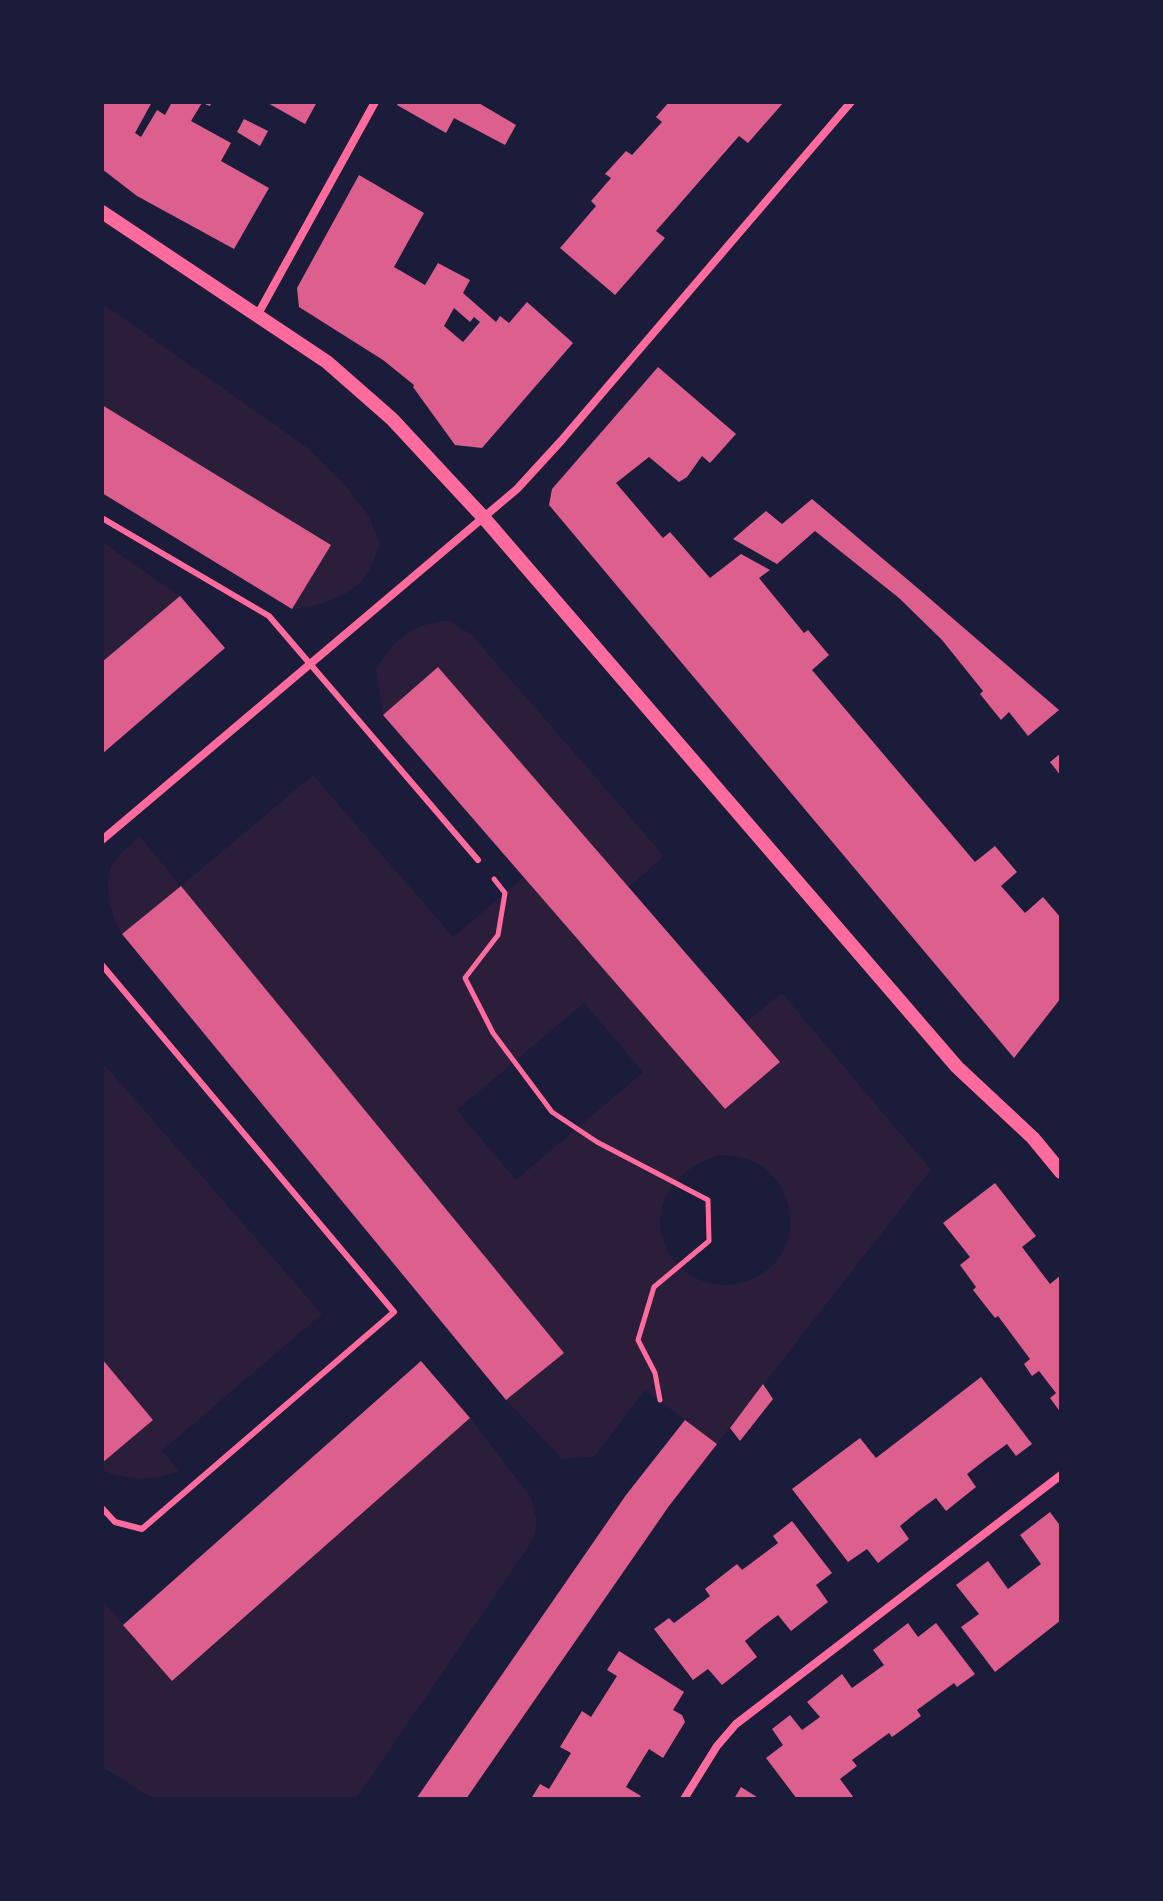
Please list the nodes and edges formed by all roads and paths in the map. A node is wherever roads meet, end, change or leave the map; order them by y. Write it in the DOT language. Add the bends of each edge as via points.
graph roads {
  1 [pos="375,102"];
  2 [pos="851,102"];
  3 [pos="102,212"];
  4 [pos="258,314"];
  5 [pos="102,518"];
  6 [pos="484,518"];
  7 [pos="309,664"];
  8 [pos="102,840"];
  9 [pos="478,860"];
  10 [pos="102,965"];
  11 [pos="1061,1172"];
  12 [pos="660,1400"];
  13 [pos="1061,1475"];
  14 [pos="102,1508"];
  15 [pos="684,1799"];
  1 -- 4 [label="street"];
  2 -- 6 [label="street" via="539,467"];
  3 -- 4 [label="street"];
  4 -- 6 [label="street" via="367,395"];
  5 -- 7 [label="lane" via="269,616"];
  6 -- 7 [label="street"];
  6 -- 11 [label="street" via="957,1067 1033,1138"];
  7 -- 8 [label="street"];
  7 -- 9 [label="lane"];
  9 -- 12 [label="path" via="505,893 498,935 465,978 493,1033 552,1112 597,1142 708,1200 709,1241 654,1287 638,1340 655,1373"];
  10 -- 14 [label="lane" via="394,1312 142,1529 115,1522"];
  13 -- 15 [label="street" via="736,1724"];
}
